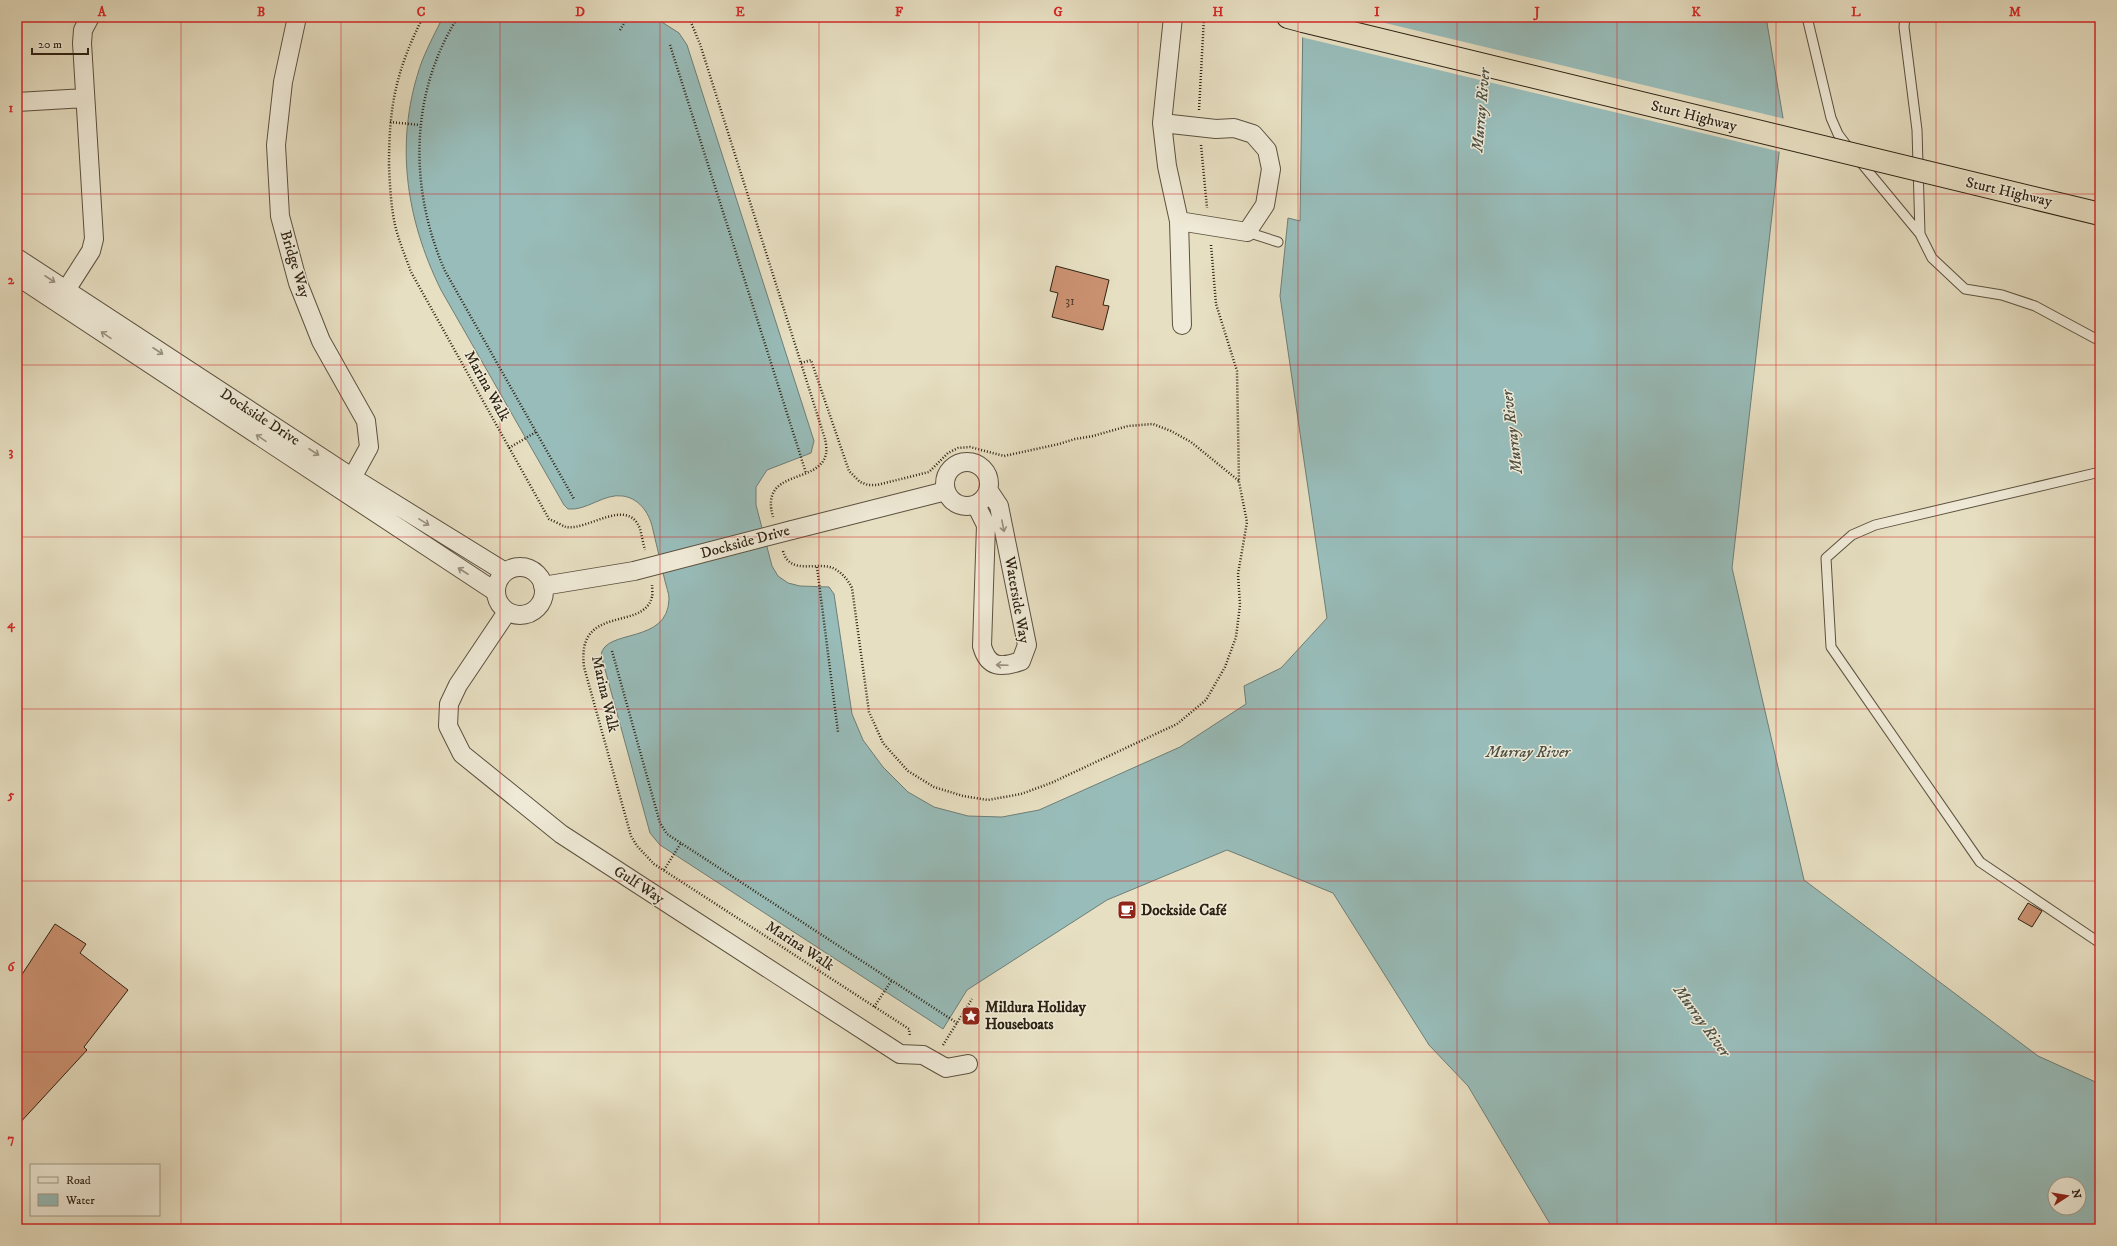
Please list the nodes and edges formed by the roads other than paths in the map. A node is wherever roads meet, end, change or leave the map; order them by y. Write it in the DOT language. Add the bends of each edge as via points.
graph roads {
  1 [pos="90,17"];
  2 [pos="297,17"];
  3 [pos="1173,17"];
  4 [pos="1288,17"];
  5 [pos="1806,17"];
  6 [pos="1905,17"];
  7 [pos="85,98"];
  8 [pos="17,102"];
  9 [pos="1162,123"];
  10 [pos="2100,214"];
  11 [pos="1179,221"];
  12 [pos="1247,232"];
  13 [pos="1920,234"];
  14 [pos="1278,242"];
  15 [pos="17,258"];
  16 [pos="17,276"];
  17 [pos="62,297"];
  18 [pos="1182,325"];
  19 [pos="2100,341"];
  20 [pos="2100,472"];
  21 [pos="348,485"];
  22 [pos="946,491"];
  23 [pos="989,491"];
  24 [pos="976,505"];
  25 [pos="505,572"];
  26 [pos="543,586"];
  27 [pos="496,592"];
  28 [pos="506,612"];
  29 [pos="2100,943"];
  30 [pos="968,1064"];
  1 -- 7 [label="street" via="83,30 82,43"];
  2 -- 21 [label="street, Bridge Way" via="283,82 276,145 280,216 298,283 321,341 366,421 369,447"];
  3 -- 9 [label="street"];
  4 -- 10 [label="highway, Sturt Highway, bridge"];
  5 -- 13 [label="lane" via="1831,118 1838,134"];
  6 -- 13 [label="lane" via="1917,130"];
  7 -- 8 [label="street"];
  7 -- 17 [label="street" via="94,239 91,251"];
  9 -- 11 [label="street" via="1166,166"];
  9 -- 12 [label="street" via="1216,129 1234,128 1253,134 1267,150 1271,169 1265,206"];
  11 -- 12 [label="street"];
  11 -- 18 [label="street"];
  12 -- 14 [label="lane"];
  13 -- 19 [label="lane" via="1932,258 1965,289 2002,295 2035,306"];
  15 -- 17 [label="street, Dockside Drive, one-way"];
  16 -- 17 [label="street, Dockside Drive"];
  17 -- 21 [label="street, Dockside Drive"];
  20 -- 29 [label="lane" via="1875,525 1852,536 1826,558 1831,647 1980,862"];
  21 -- 25 [label="street, Dockside Drive, one-way"];
  27 -- 21 [label="street, Dockside Drive, one-way"];
  22 -- 23 [label="street" via="945,479 951,468 961,462 973,462 984,468 989,479"];
  22 -- 24 [label="street" via="952,501 964,506"];
  22 -- 26 [label="street, Dockside Drive, bridge" via="634,571"];
  23 -- 24 [label="street"];
  23 -- 24 [label="street, Waterside Way, one-way" via="999,506 1027,645 1021,661 1009,666 995,665 985,657 982,646 986,525"];
  25 -- 26 [label="street" via="520,567 528,569 540,579"];
  25 -- 27 [label="street" via="500,578"];
  26 -- 28 [label="street" via="544,594 536,609 522,615"];
  27 -- 28 [label="street"];
  28 -- 30 [label="street, Gulf Way" via="458,685 449,704 448,726 462,754 561,834 888,1047 900,1054 923,1055 946,1068"];
}
